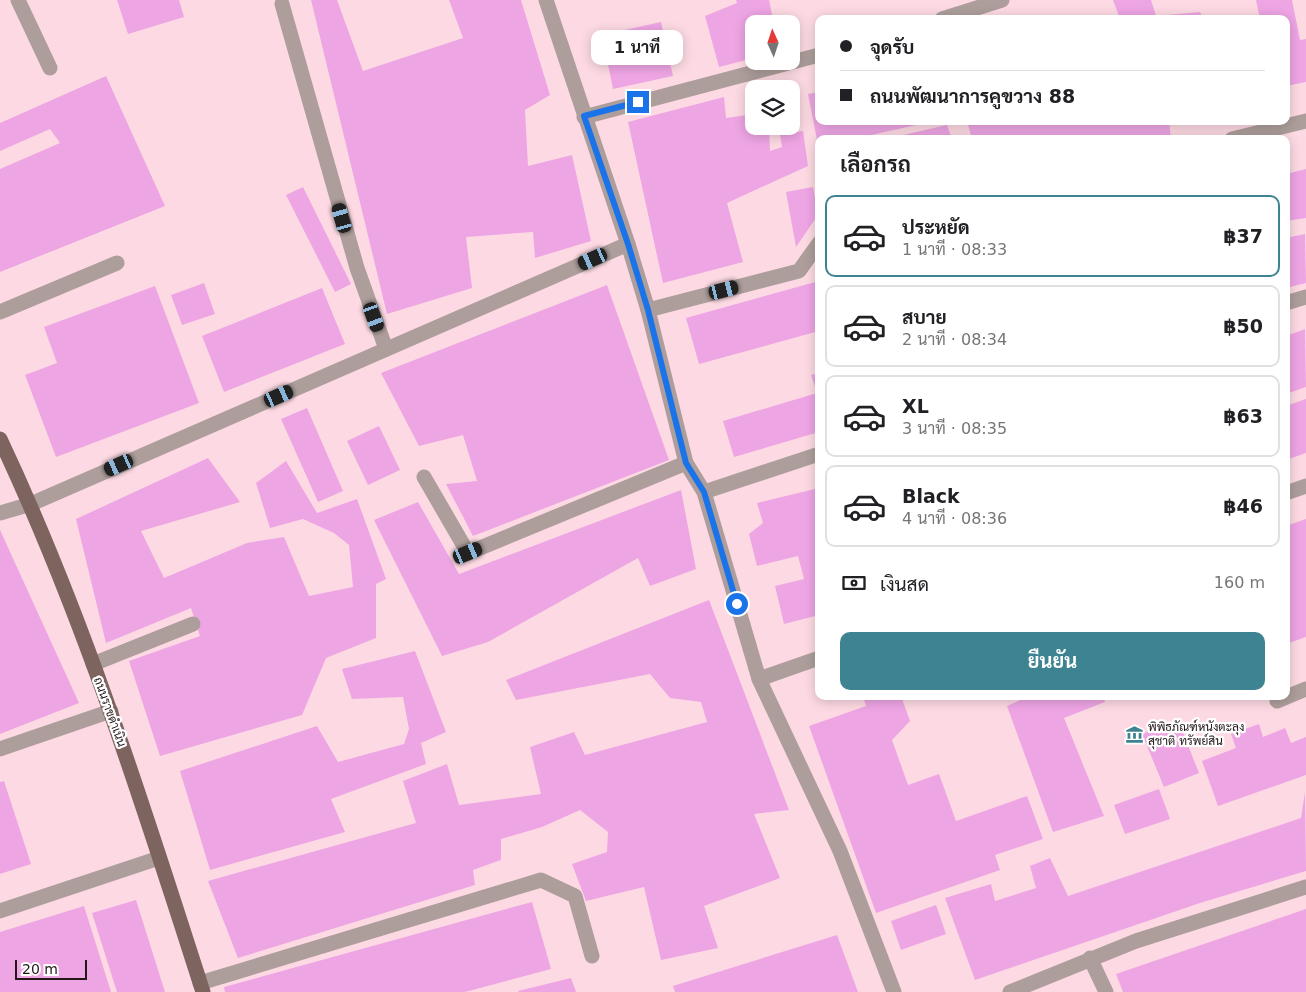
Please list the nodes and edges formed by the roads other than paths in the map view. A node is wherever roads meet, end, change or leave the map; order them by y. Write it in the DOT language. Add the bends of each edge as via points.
graph roads {
  1 [pos="18,0"];
  2 [pos="546,0"];
  3 [pos="1002,0"];
  4 [pos="282,4"];
  5 [pos="955,15"];
  6 [pos="815,55"];
  7 [pos="50,68"];
  8 [pos="584,116"];
  9 [pos="1306,121"];
  10 [pos="1290,125"];
  11 [pos="1290,125"];
  12 [pos="1248,135"];
  13 [pos="628,244"];
  14 [pos="815,249"];
  15 [pos="118,263"];
  16 [pos="1306,297"];
  17 [pos="1290,302"];
  18 [pos="648,310"];
  19 [pos="0,312"];
  20 [pos="386,349"];
  21 [pos="0,439"];
  22 [pos="815,455"];
  23 [pos="686,463"];
  24 [pos="424,477"];
  25 [pos="1306,486"];
  26 [pos="704,492"];
  27 [pos="1290,492"];
  28 [pos="31,504"];
  29 [pos="0,513"];
  30 [pos="193,624"];
  31 [pos="815,659"];
  32 [pos="93,664"];
  33 [pos="759,679"];
  34 [pos="1306,689"];
  35 [pos="1290,696"];
  36 [pos="111,711"];
  37 [pos="0,750"];
  38 [pos="159,858"];
  39 [pos="1306,887"];
  40 [pos="0,911"];
  41 [pos="592,956"];
  42 [pos="1090,958"];
  43 [pos="201,988"];
  44 [pos="894,992"];
  45 [pos="1010,992"];
  46 [pos="1106,992"];
  1 -- 7 [label="street"];
  2 -- 8 [label="street"];
  3 -- 5 [label="street"];
  4 -- 20 [label="street" via="357,268"];
  6 -- 8 [label="street"];
  8 -- 13 [label="street"];
  9 -- 11 [label="street"];
  10 -- 12 [label="street"];
  13 -- 18 [label="street"];
  13 -- 20 [label="street"];
  14 -- 18 [label="street" via="799,271"];
  15 -- 19 [label="street"];
  16 -- 17 [label="street"];
  18 -- 23 [label="street"];
  20 -- 28 [label="street"];
  21 -- 28 [label="main road, ถนนราขดำเนิน"];
  22 -- 26 [label="street"];
  23 -- 24 [label="street" via="468,553"];
  23 -- 26 [label="street"];
  25 -- 27 [label="street"];
  26 -- 33 [label="street"];
  28 -- 29 [label="street"];
  28 -- 32 [label="main road, ถนนราขดำเนิน"];
  30 -- 32 [label="street"];
  31 -- 33 [label="street"];
  32 -- 36 [label="main road, ถนนราขดำเนิน"];
  33 -- 44 [label="street" via="840,851"];
  34 -- 35 [label="street"];
  36 -- 37 [label="street"];
  36 -- 38 [label="main road, ถนนราขดำเนิน"];
  38 -- 40 [label="street"];
  38 -- 43 [label="main road, ถนนราขดำเนิน"];
  39 -- 42 [label="street"];
  41 -- 43 [label="street" via="575,896 541,880"];
  42 -- 45 [label="street"];
  42 -- 46 [label="street"];
}
